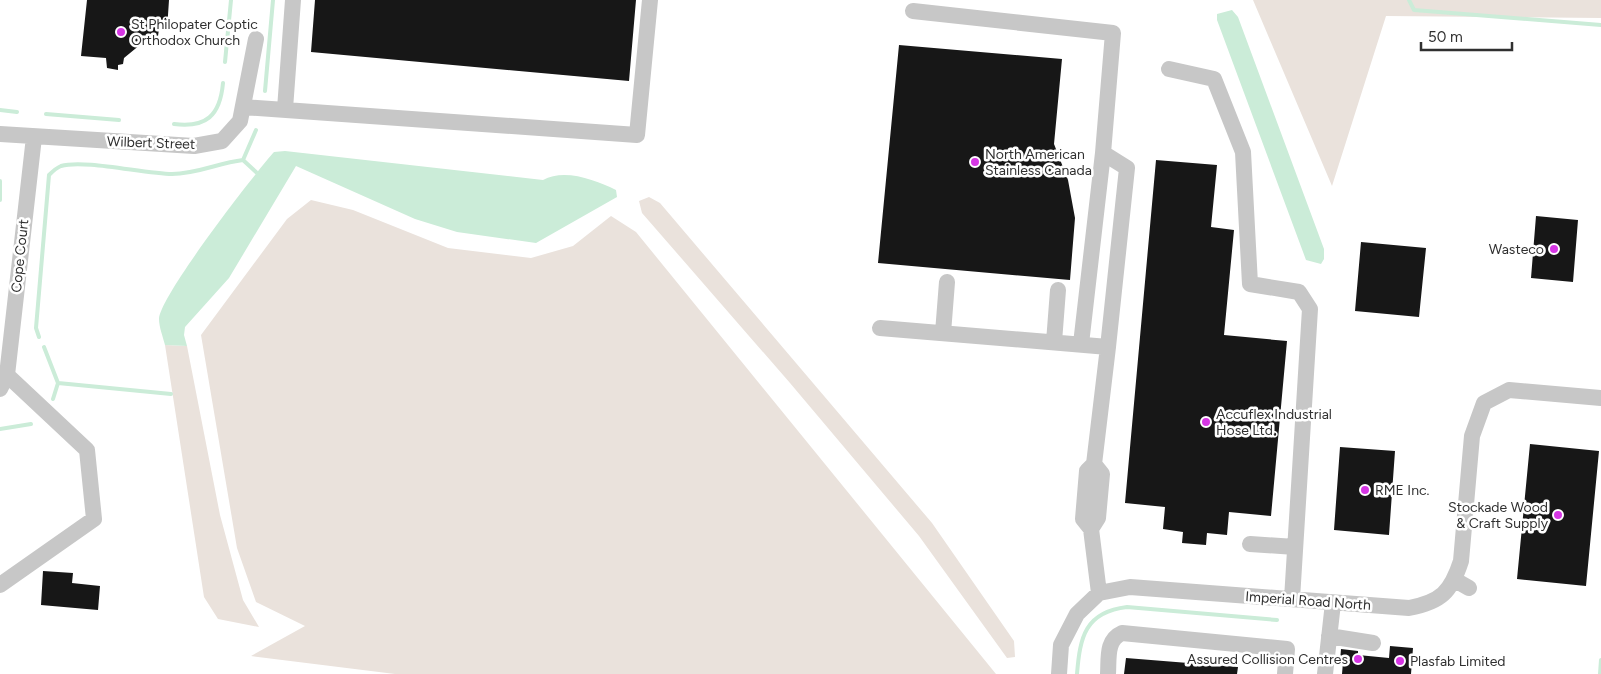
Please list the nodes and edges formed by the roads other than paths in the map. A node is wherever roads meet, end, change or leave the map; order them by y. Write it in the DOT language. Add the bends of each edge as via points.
graph roads {
  1 [pos="293,0"];
  2 [pos="650,0"];
  3 [pos="913,11"];
  4 [pos="256,39"];
  5 [pos="1169,69"];
  6 [pos="243,106"];
  7 [pos="285,110"];
  8 [pos="0,134"];
  9 [pos="34,137"];
  10 [pos="1103,154"];
  11 [pos="947,282"];
  12 [pos="1058,290"];
  13 [pos="880,328"];
  14 [pos="942,333"];
  15 [pos="1054,342"];
  16 [pos="1081,344"];
  17 [pos="1108,347"];
  18 [pos="4,382"];
  19 [pos="1601,398"];
  20 [pos="1250,544"];
  21 [pos="1295,547"];
  22 [pos="1455,580"];
  23 [pos="0,585"];
  24 [pos="1469,588"];
  25 [pos="1100,593"];
  26 [pos="1292,599"];
  27 [pos="1333,602"];
  28 [pos="1329,636"];
  29 [pos="1373,643"];
  30 [pos="1059,674"];
  31 [pos="1108,674"];
  32 [pos="1285,674"];
  33 [pos="1325,674"];
  1 -- 7 [label="street"];
  2 -- 7 [label="street" via="636,135"];
  3 -- 10 [label="street" via="1113,33"];
  4 -- 6 [label="street, Wilbert Street"];
  5 -- 21 [label="street" via="1214,78 1243,152 1250,284 1299,292 1310,309"];
  6 -- 7 [label="street"];
  6 -- 9 [label="street, Wilbert Street" via="240,121 222,141 194,146"];
  8 -- 9 [label="street, Wilbert Street"];
  9 -- 18 [label="street, Cope Court"];
  10 -- 16 [label="street"];
  10 -- 17 [label="street" via="1127,168"];
  11 -- 14 [label="street"];
  12 -- 15 [label="street"];
  13 -- 14 [label="street"];
  14 -- 15 [label="street"];
  15 -- 16 [label="street"];
  16 -- 17 [label="street"];
  17 -- 25 [label="street" via="1094,464 1087,472 1083,519 1091,529"];
  18 -- 23 [label="street" via="86,450 94,519"];
  19 -- 22 [label="street, Imperial Road North" via="1509,390 1484,402 1472,436 1461,561"];
  20 -- 21 [label="street"];
  21 -- 26 [label="street"];
  22 -- 24 [label="street"];
  22 -- 27 [label="street, Imperial Road North" via="1444,595 1428,605 1409,608"];
  25 -- 26 [label="street, Imperial Road North" via="1130,587"];
  25 -- 30 [label="street" via="1077,614 1061,645"];
  26 -- 27 [label="street, Imperial Road North"];
  27 -- 28 [label="street"];
  28 -- 29 [label="street"];
  28 -- 33 [label="street"];
  31 -- 32 [label="street" via="1110,642 1122,633 1287,649"];
}
